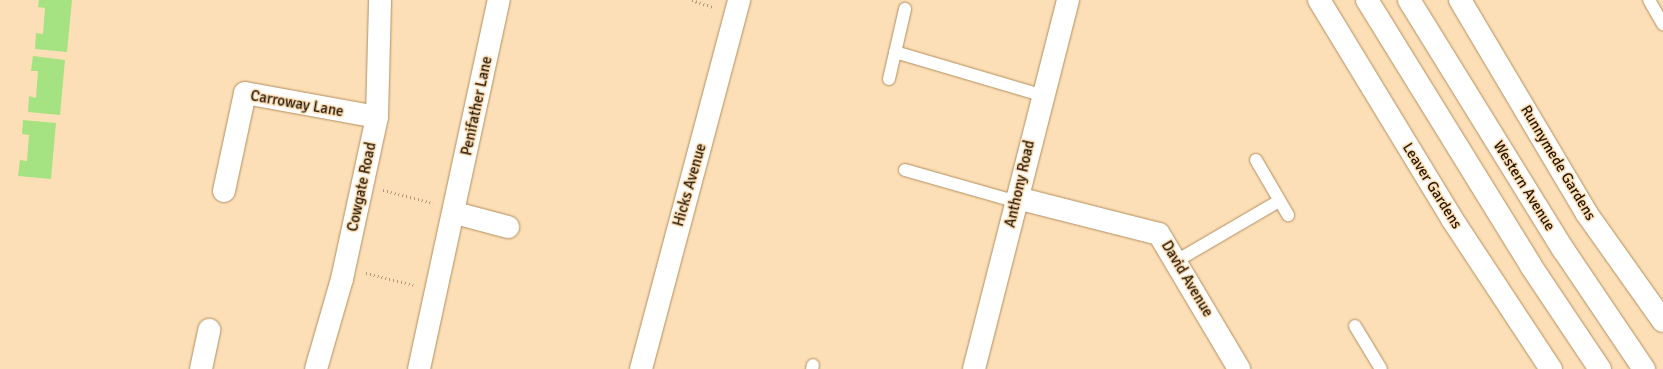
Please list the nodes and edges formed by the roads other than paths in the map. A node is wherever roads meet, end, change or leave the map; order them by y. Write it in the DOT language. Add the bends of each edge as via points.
graph roads {
  1 [pos="380,0"];
  2 [pos="499,0"];
  3 [pos="738,0"];
  4 [pos="1068,0"];
  5 [pos="1319,0"];
  6 [pos="1352,0"];
  7 [pos="1367,0"];
  8 [pos="1409,0"];
  9 [pos="1460,0"];
  10 [pos="1649,0"];
  11 [pos="906,9"];
  12 [pos="1663,24"];
  13 [pos="895,52"];
  14 [pos="1399,56"];
  15 [pos="889,79"];
  16 [pos="1041,95"];
  17 [pos="377,117"];
  18 [pos="1256,160"];
  19 [pos="905,170"];
  20 [pos="224,191"];
  21 [pos="1017,200"];
  22 [pos="1279,201"];
  23 [pos="455,213"];
  24 [pos="1288,215"];
  25 [pos="508,226"];
  26 [pos="1178,260"];
  27 [pos="1663,321"];
  28 [pos="1355,326"];
  29 [pos="209,330"];
  30 [pos="1378,368"];
  31 [pos="201,369"];
  32 [pos="316,369"];
  33 [pos="419,369"];
  34 [pos="641,369"];
  35 [pos="974,369"];
  36 [pos="1238,369"];
  37 [pos="1551,369"];
  38 [pos="1600,369"];
  39 [pos="1644,369"];
  1 -- 17 [label="main road, Cowgate Road"];
  2 -- 23 [label="main road, Penifather Lane"];
  3 -- 34 [label="main road, Hicks Avenue"];
  4 -- 16 [label="main road, Anthony Road"];
  5 -- 37 [label="main road, Leaver Gardens" via="1448,212"];
  6 -- 14 [label="main road"];
  7 -- 14 [label="main road"];
  8 -- 39 [label="main road, Western Avenue" via="1563,249"];
  9 -- 27 [label="main road, Runnymede Gardens" via="1588,214"];
  10 -- 12 [label="lane"];
  11 -- 13 [label="lane"];
  13 -- 15 [label="lane"];
  13 -- 16 [label="lane"];
  14 -- 38 [label="main road"];
  16 -- 21 [label="main road, Anthony Road"];
  17 -- 20 [label="main road, Carroway Lane" via="245,93"];
  17 -- 32 [label="main road, Cowgate Road" via="344,268"];
  18 -- 22 [label="lane"];
  19 -- 21 [label="lane"];
  21 -- 26 [label="main road, David Avenue" via="1159,234"];
  21 -- 35 [label="main road, Anthony Road"];
  22 -- 24 [label="lane"];
  22 -- 26 [label="lane"];
  23 -- 25 [label="main road"];
  23 -- 33 [label="main road, Penifather Lane"];
  26 -- 36 [label="main road, David Avenue"];
  28 -- 30 [label="lane"];
  29 -- 31 [label="main road"];
}
